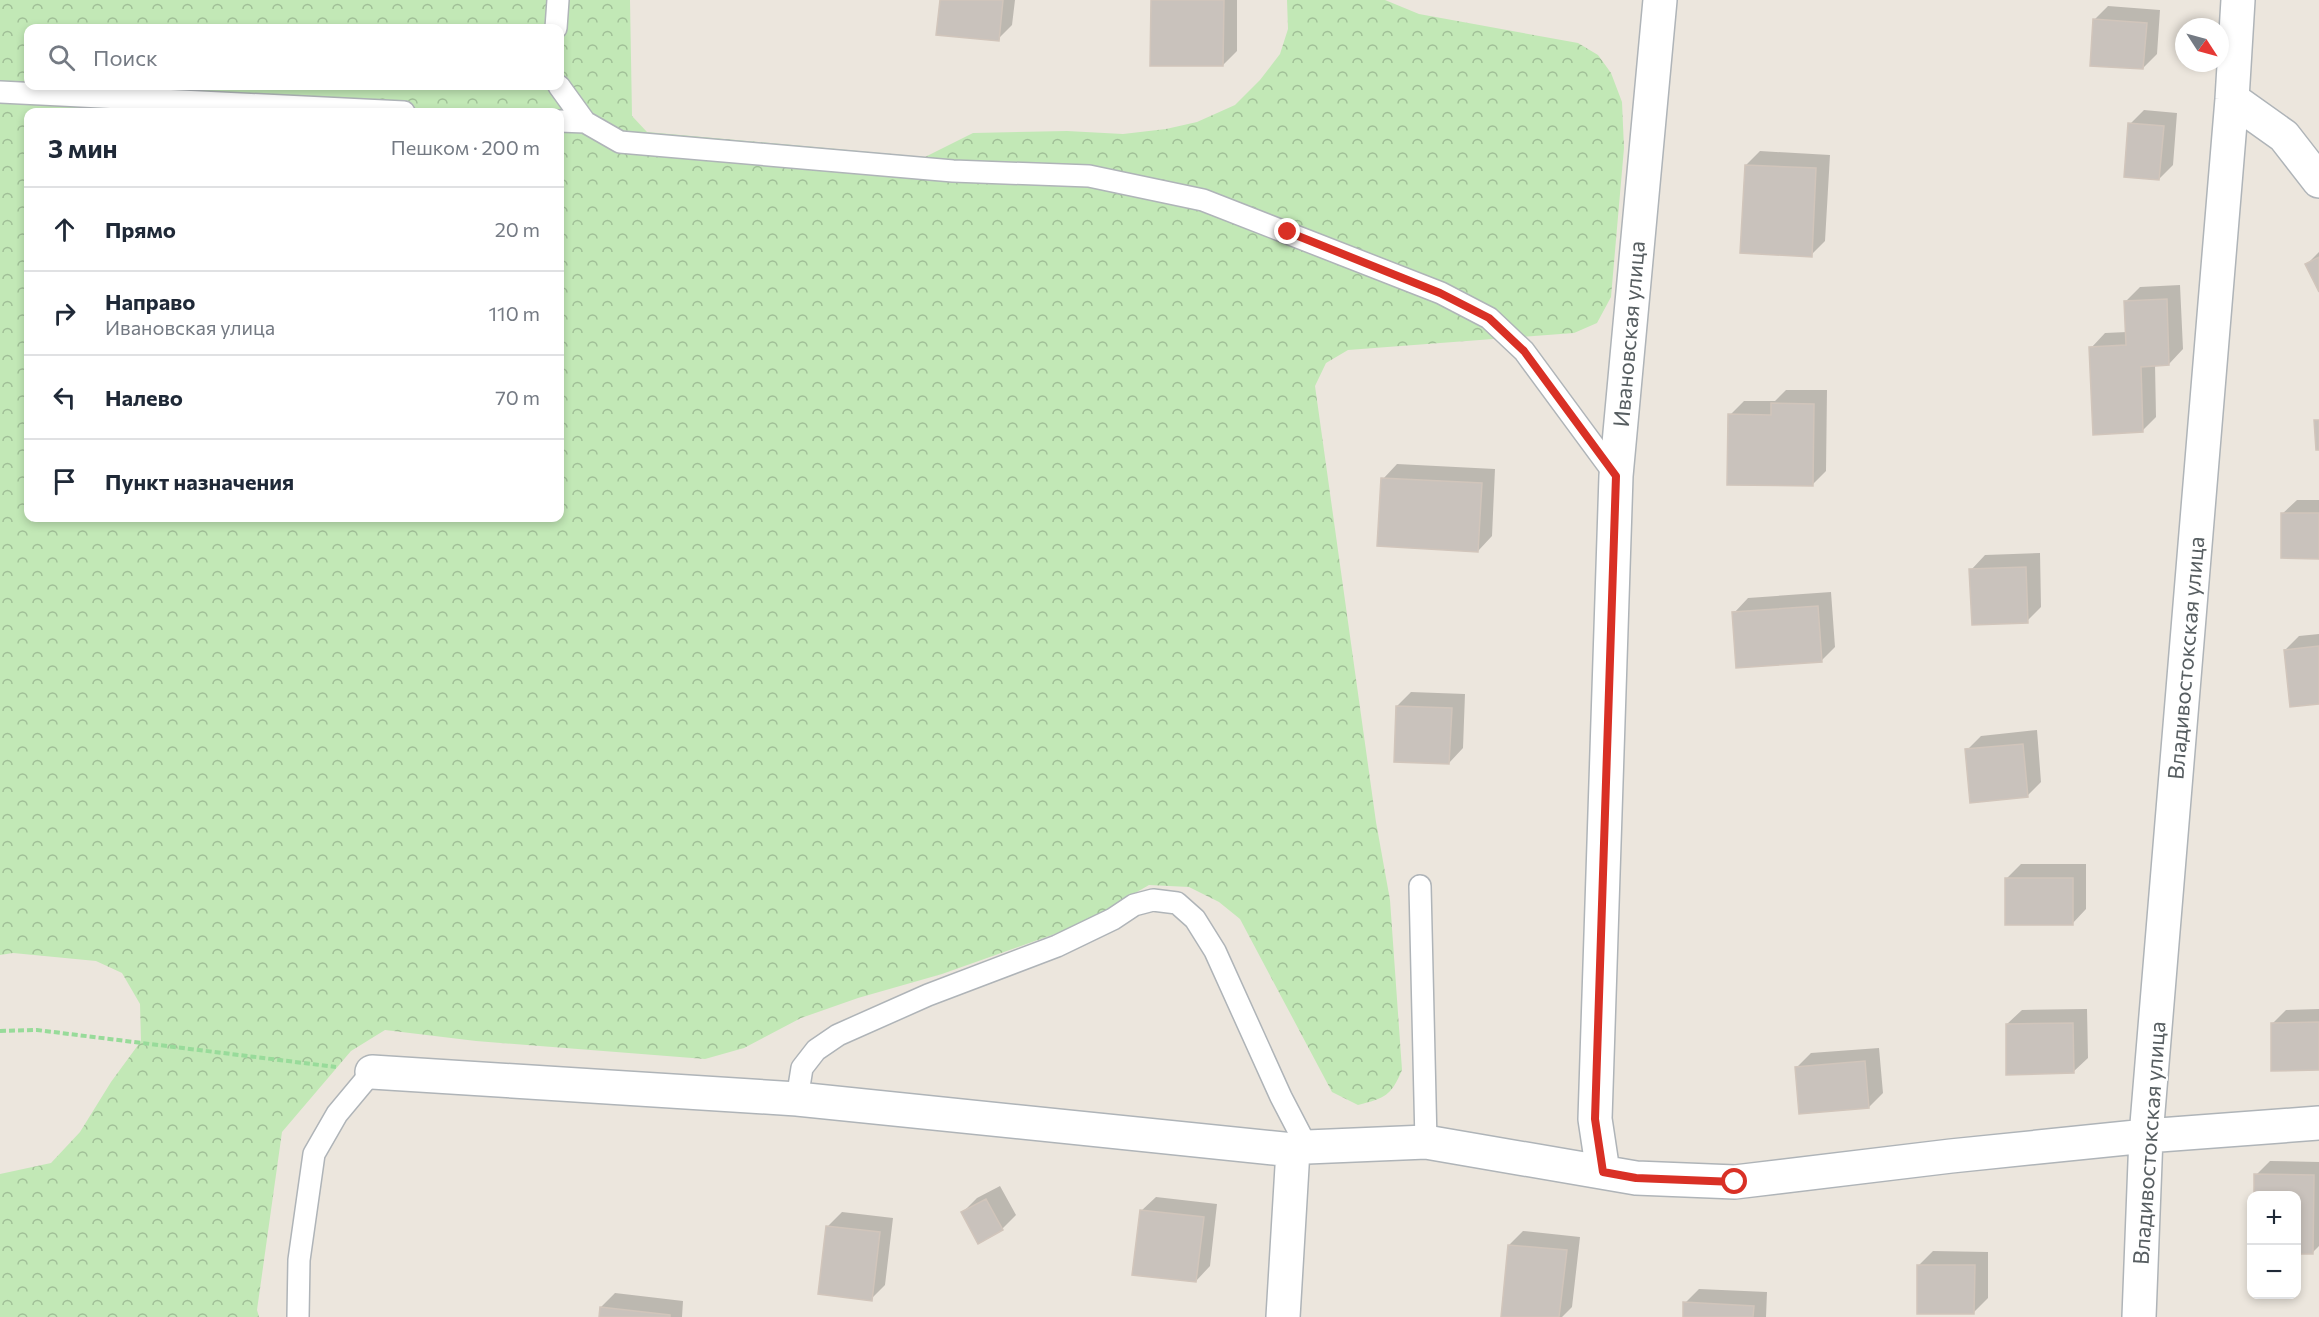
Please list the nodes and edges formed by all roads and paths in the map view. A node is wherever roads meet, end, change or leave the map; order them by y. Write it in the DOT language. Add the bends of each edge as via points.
graph roads {
  1 [pos="558,0"];
  2 [pos="1660,0"];
  3 [pos="2238,0"];
  4 [pos="556,24"];
  5 [pos="562,90"];
  6 [pos="0,92"];
  7 [pos="2232,99"];
  8 [pos="323,108"];
  9 [pos="564,120"];
  10 [pos="585,122"];
  11 [pos="2319,181"];
  12 [pos="1616,476"];
  13 [pos="1420,886"];
  14 [pos="0,1030"];
  15 [pos="372,1071"];
  16 [pos="798,1099"];
  17 [pos="2319,1123"];
  18 [pos="2146,1136"];
  19 [pos="1426,1142"];
  20 [pos="1300,1149"];
  21 [pos="1603,1172"];
  22 [pos="298,1317"];
  23 [pos="1283,1317"];
  24 [pos="2139,1317"];
  1 -- 4 [label="lane"];
  2 -- 12 [label="street, Ивановская улица"];
  3 -- 7 [label="street, Владивостокская улица"];
  5 -- 10 [label="lane"];
  6 -- 8 [label="lane"];
  7 -- 11 [label="street" via="2284,136"];
  7 -- 18 [label="street, Владивостокская улица"];
  9 -- 10 [label="lane"];
  10 -- 12 [label="lane" via="620,142 953,171 1089,176 1203,200 1440,293 1489,318 1524,351"];
  12 -- 21 [label="street, Ивановская улица" via="1595,1119"];
  13 -- 19 [label="lane"];
  14 -- 15 [label="path" via="37,1030"];
  15 -- 16 [label="street"];
  15 -- 22 [label="lane" via="337,1114 314,1154 299,1260"];
  16 -- 20 [label="street"];
  16 -- 20 [label="lane" via="802,1068 816,1050 838,1035 928,995 1057,946 1134,905 1153,900 1177,903 1195,919 1215,951 1281,1097"];
  17 -- 18 [label="street"];
  18 -- 21 [label="street" via="1735,1182 1636,1178"];
  18 -- 24 [label="street, Владивостокская улица"];
  19 -- 20 [label="street"];
  19 -- 21 [label="street"];
  20 -- 23 [label="street"];
}
